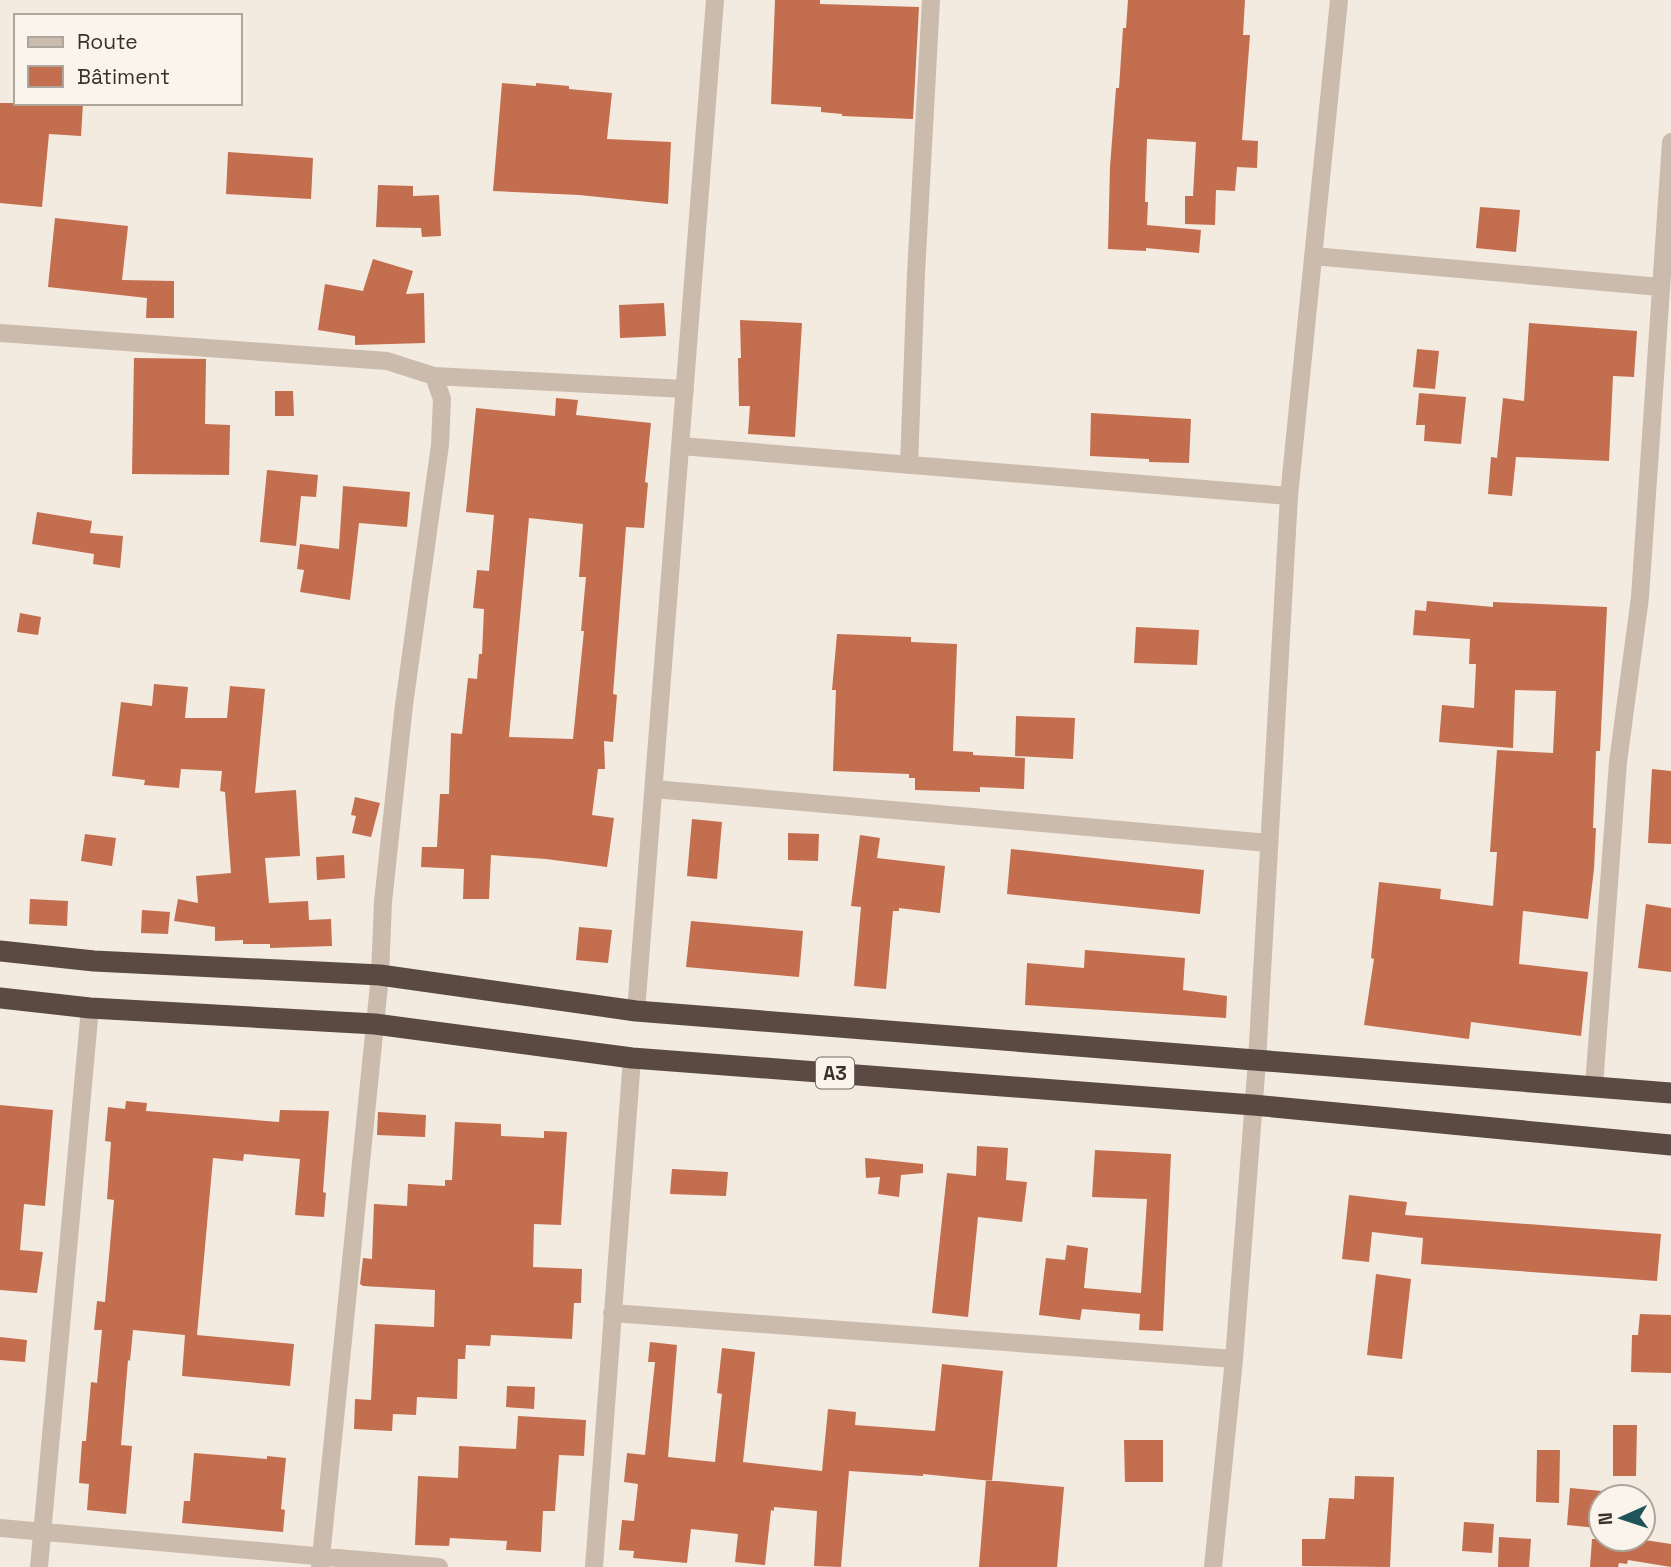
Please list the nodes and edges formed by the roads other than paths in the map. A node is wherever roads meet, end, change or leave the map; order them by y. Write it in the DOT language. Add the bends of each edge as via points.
graph roads {
  1 [pos="715,0"];
  2 [pos="931,0"];
  3 [pos="1339,0"];
  4 [pos="1671,142"];
  5 [pos="1313,256"];
  6 [pos="1660,287"];
  7 [pos="0,332"];
  8 [pos="434,376"];
  9 [pos="685,389"];
  10 [pos="681,446"];
  11 [pos="909,465"];
  12 [pos="1289,496"];
  13 [pos="654,789"];
  14 [pos="1269,843"];
  15 [pos="0,951"];
  16 [pos="380,975"];
  17 [pos="0,998"];
  18 [pos="90,1008"];
  19 [pos="636,1011"];
  20 [pos="375,1024"];
  21 [pos="632,1058"];
  22 [pos="1257,1061"];
  23 [pos="1594,1086"];
  24 [pos="1671,1093"];
  25 [pos="1253,1105"];
  26 [pos="1671,1145"];
  27 [pos="612,1313"];
  28 [pos="1234,1359"];
  29 [pos="0,1528"];
  30 [pos="42,1531"];
  31 [pos="321,1561"];
  32 [pos="39,1567"];
  33 [pos="439,1567"];
  34 [pos="594,1567"];
  35 [pos="1213,1567"];
  1 -- 9 [label="street"];
  2 -- 11 [label="street"];
  3 -- 5 [label="street"];
  4 -- 6 [label="street"];
  5 -- 6 [label="street"];
  5 -- 12 [label="street"];
  6 -- 23 [label="street" via="1640,597 1618,762"];
  7 -- 8 [label="street" via="387,361"];
  8 -- 9 [label="street"];
  8 -- 16 [label="street" via="442,399 440,445 403,718 383,902"];
  9 -- 10 [label="street"];
  10 -- 11 [label="street"];
  10 -- 13 [label="street"];
  11 -- 12 [label="street"];
  12 -- 14 [label="street"];
  13 -- 14 [label="street"];
  13 -- 19 [label="street"];
  14 -- 22 [label="street"];
  15 -- 16 [label="highway, A3" via="94,961"];
  16 -- 19 [label="highway, A3"];
  16 -- 20 [label="street"];
  17 -- 18 [label="highway, A3"];
  18 -- 20 [label="highway, A3"];
  18 -- 30 [label="street"];
  19 -- 22 [label="highway, A3"];
  20 -- 21 [label="highway, A3"];
  20 -- 31 [label="street"];
  21 -- 25 [label="highway, A3"];
  21 -- 27 [label="street"];
  22 -- 23 [label="highway, A3"];
  22 -- 25 [label="street"];
  23 -- 24 [label="highway, A3"];
  25 -- 26 [label="highway, A3"];
  25 -- 28 [label="street"];
  27 -- 28 [label="street"];
  27 -- 34 [label="street"];
  28 -- 35 [label="street"];
  29 -- 30 [label="street"];
  30 -- 31 [label="street"];
  30 -- 32 [label="street"];
  31 -- 33 [label="street"];
}
